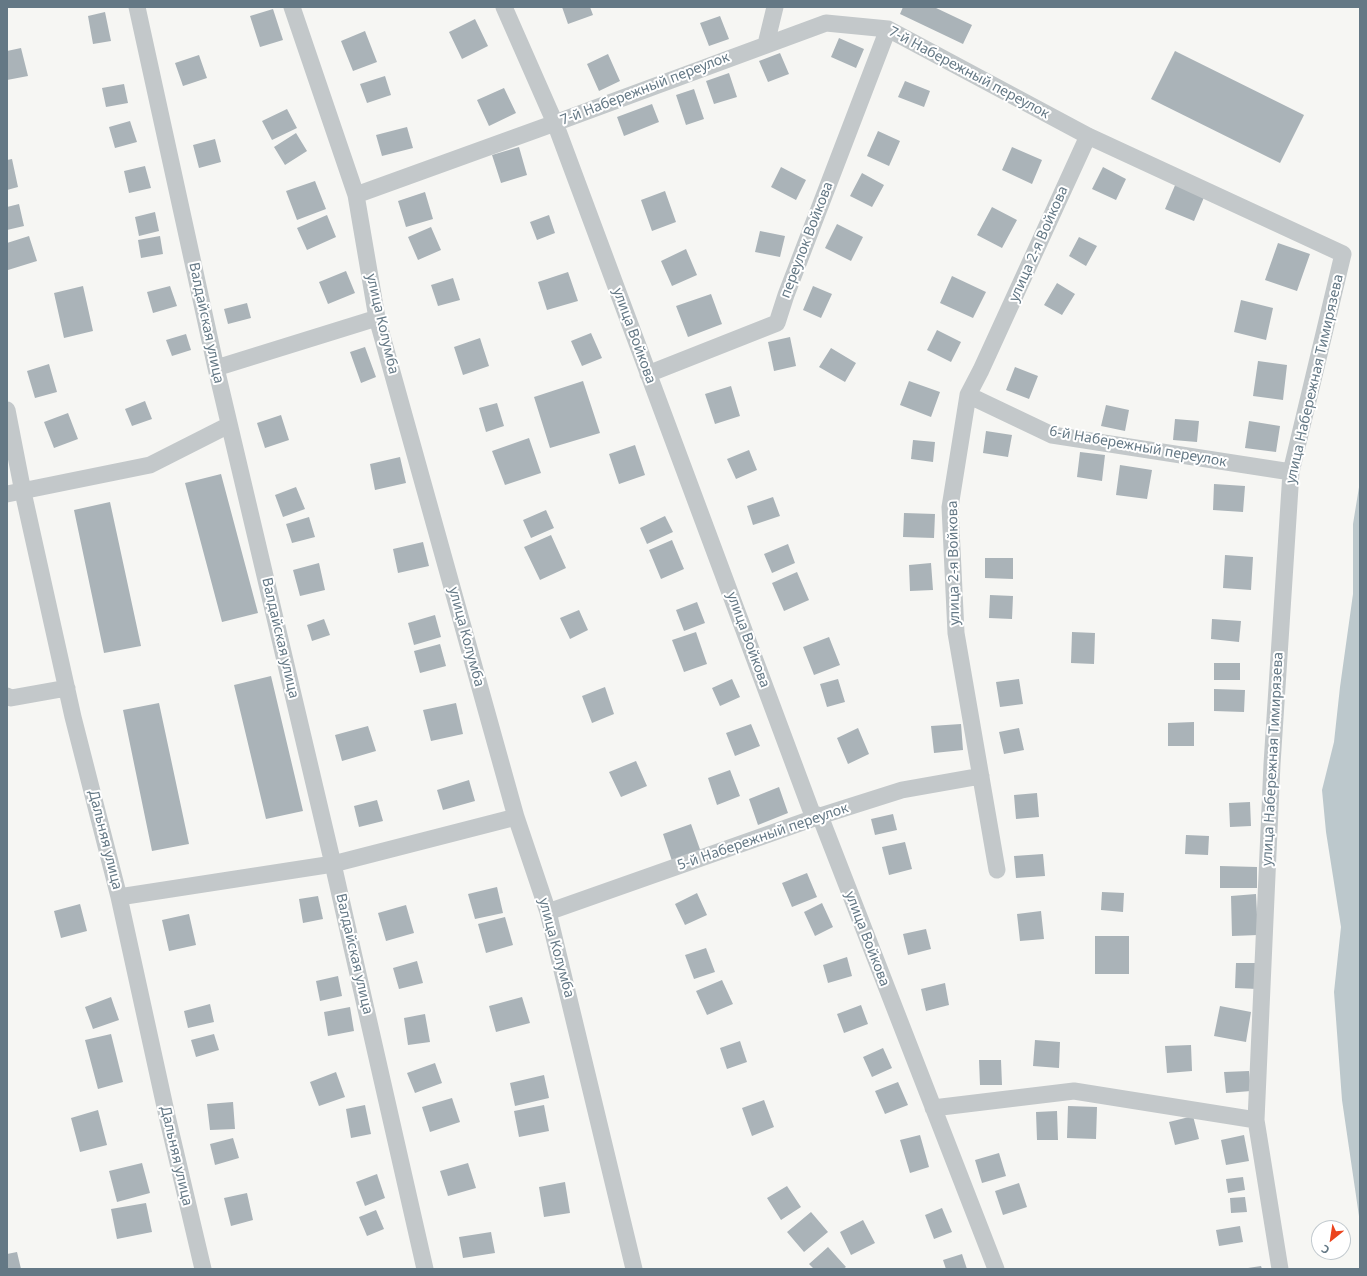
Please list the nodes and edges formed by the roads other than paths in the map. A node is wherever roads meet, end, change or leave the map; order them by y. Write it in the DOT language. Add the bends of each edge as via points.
graph roads {
  1 [pos="137,7"];
  2 [pos="292,7"];
  3 [pos="504,7"];
  4 [pos="775,7"];
  5 [pos="888,29"];
  6 [pos="766,44"];
  7 [pos="555,123"];
  8 [pos="1088,136"];
  9 [pos="356,195"];
  10 [pos="1343,254"];
  11 [pos="377,318"];
  12 [pos="216,368"];
  13 [pos="648,374"];
  14 [pos="968,395"];
  15 [pos="7,410"];
  16 [pos="229,426"];
  17 [pos="1291,472"];
  18 [pos="15,493"];
  19 [pos="67,688"];
  20 [pos="7,696"];
  21 [pos="981,776"];
  22 [pos="820,816"];
  23 [pos="516,817"];
  24 [pos="333,864"];
  25 [pos="997,870"];
  26 [pos="119,897"];
  27 [pos="548,912"];
  28 [pos="933,1108"];
  29 [pos="1256,1120"];
  30 [pos="202,1269"];
  31 [pos="425,1269"];
  32 [pos="634,1269"];
  33 [pos="996,1269"];
  34 [pos="1280,1269"];
  1 -- 12 [label="street, Валдайская улица"];
  2 -- 9 [label="street, улица Колумба"];
  3 -- 7 [label="street, улица Войкова"];
  4 -- 6 [label="street"];
  5 -- 6 [label="street, 7-й Набережный переулок" via="826,22"];
  5 -- 8 [label="street, 7-й Набережный переулок"];
  5 -- 13 [label="street, переулок Войкова" via="777,323"];
  6 -- 7 [label="street, 7-й Набережный переулок"];
  7 -- 9 [label="street, 7-й Набережный переулок"];
  7 -- 13 [label="street, улица Войкова"];
  8 -- 10 [label="street, 7-й Набережный переулок"];
  8 -- 14 [label="street, улица 2-я Войкова"];
  9 -- 11 [label="street, улица Колумба"];
  10 -- 17 [label="street, улица Набережная Тимирязева"];
  11 -- 12 [label="street"];
  11 -- 23 [label="street, улица Колумба"];
  12 -- 16 [label="street, Валдайская улица"];
  13 -- 22 [label="street, улица Войкова" via="812,813"];
  14 -- 17 [label="street, 6-й Набережный переулок" via="1052,434"];
  14 -- 21 [label="street, улица 2-я Войкова" via="950,506 956,632"];
  15 -- 18 [label="street, Дальняя улица"];
  16 -- 18 [label="street" via="150,466"];
  16 -- 24 [label="street, Валдайская улица"];
  17 -- 29 [label="street, улица Набережная Тимирязева" via="1272,764"];
  18 -- 19 [label="street, Дальняя улица"];
  19 -- 20 [label="street" via="11,698"];
  19 -- 26 [label="street, Дальняя улица"];
  21 -- 22 [label="street, 5-й Набережный переулок" via="902,790"];
  21 -- 25 [label="street, улица 2-я Войкова"];
  22 -- 27 [label="street, 5-й Набережный переулок"];
  22 -- 28 [label="street, улица Войкова"];
  23 -- 24 [label="street"];
  23 -- 27 [label="street, улица Колумба"];
  24 -- 26 [label="street"];
  24 -- 31 [label="street, Валдайская улица"];
  26 -- 30 [label="street, Дальняя улица"];
  27 -- 32 [label="street, улица Колумба"];
  28 -- 29 [label="street" via="1074,1092"];
  28 -- 33 [label="street, улица Войкова"];
  29 -- 34 [label="street, улица Набережная Тимирязева"];
}
